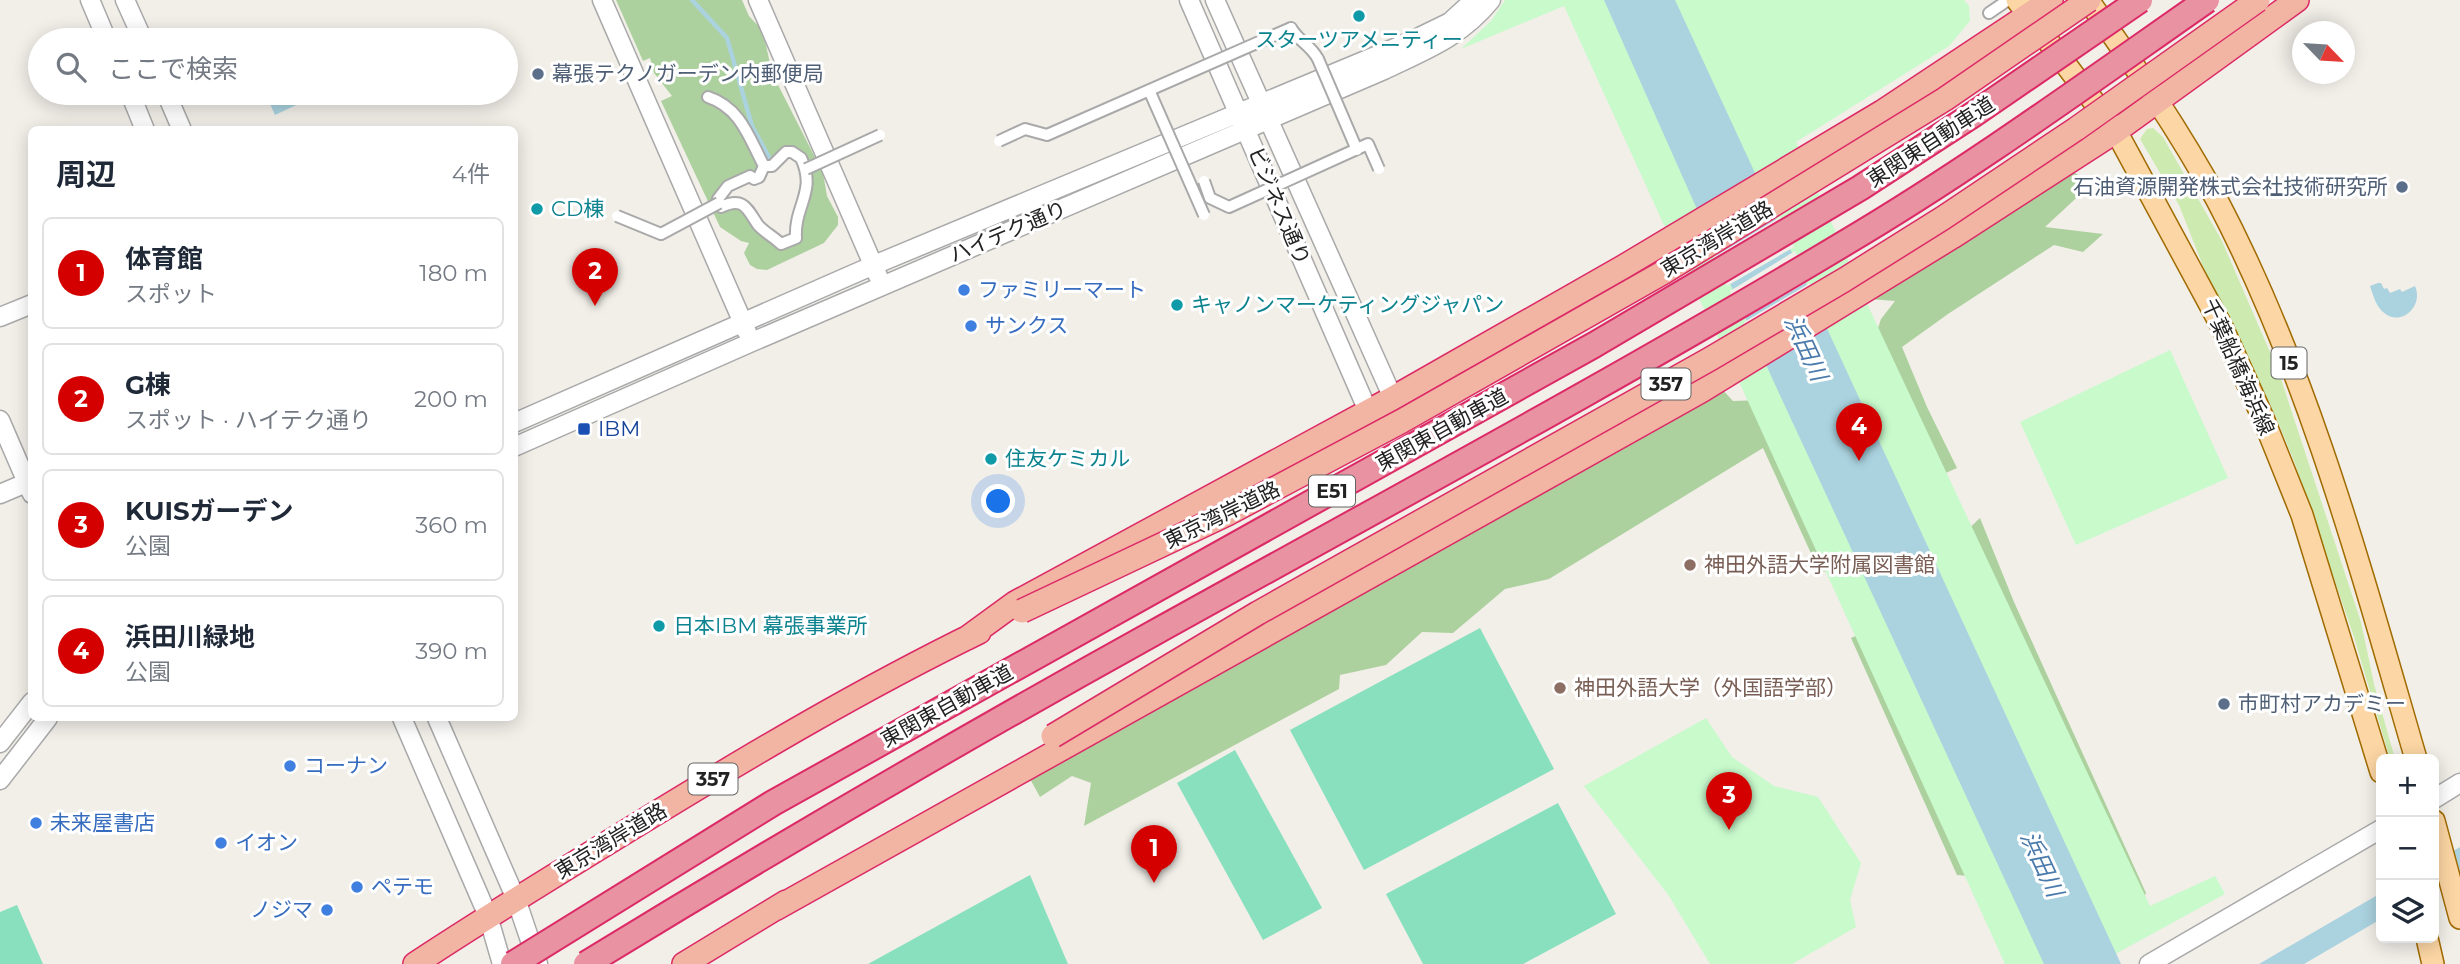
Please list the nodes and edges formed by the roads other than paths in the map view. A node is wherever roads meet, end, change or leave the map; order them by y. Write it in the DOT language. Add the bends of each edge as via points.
graph roads {
  1 [pos="90,0"];
  2 [pos="125,0"];
  3 [pos="602,0"];
  4 [pos="758,0"];
  5 [pos="1189,0"];
  6 [pos="1215,0"];
  7 [pos="1474,0"];
  8 [pos="1491,0"];
  9 [pos="2008,0"];
  10 [pos="2051,0"];
  11 [pos="2088,0"];
  12 [pos="2140,0"];
  13 [pos="2207,0"];
  14 [pos="2258,0"];
  15 [pos="2297,0"];
  16 [pos="2024,7"];
  17 [pos="1989,13"];
  18 [pos="102,28"];
  19 [pos="138,28"];
  20 [pos="1149,90"];
  21 [pos="708,97"];
  22 [pos="2159,100"];
  23 [pos="135,105"];
  24 [pos="171,105"];
  25 [pos="1264,113"];
  26 [pos="1242,122"];
  27 [pos="143,126"];
  28 [pos="180,126"];
  29 [pos="2116,131"];
  30 [pos="880,135"];
  31 [pos="999,141"];
  32 [pos="1357,150"];
  33 [pos="764,166"];
  34 [pos="806,169"];
  35 [pos="1379,169"];
  36 [pos="1204,181"];
  37 [pos="1210,198"];
  38 [pos="719,203"];
  39 [pos="1199,204"];
  40 [pos="1204,215"];
  41 [pos="617,216"];
  42 [pos="874,265"];
  43 [pos="883,285"];
  44 [pos="28,306"];
  45 [pos="0,317"];
  46 [pos="743,321"];
  47 [pos="751,342"];
  48 [pos="1393,398"];
  49 [pos="1368,411"];
  50 [pos="0,420"];
  51 [pos="518,421"];
  52 [pos="518,445"];
  53 [pos="28,486"];
  54 [pos="28,488"];
  55 [pos="0,494"];
  56 [pos="967,638"];
  57 [pos="28,707"];
  58 [pos="46,721"];
  59 [pos="403,721"];
  60 [pos="438,721"];
  61 [pos="0,743"];
  62 [pos="2414,754"];
  63 [pos="2376,756"];
  64 [pos="0,780"];
  65 [pos="2460,783"];
  66 [pos="2439,796"];
  67 [pos="2376,831"];
  68 [pos="2439,840"];
  69 [pos="516,899"];
  70 [pos="775,909"];
  71 [pos="2458,911"];
  72 [pos="488,916"];
  73 [pos="2428,943"];
  74 [pos="415,964"];
  75 [pos="502,964"];
  76 [pos="513,964"];
  77 [pos="538,964"];
  78 [pos="586,964"];
  79 [pos="684,964"];
  80 [pos="2149,964"];
  81 [pos="2433,964"];
  1 -- 18 [label="street"];
  2 -- 19 [label="street"];
  3 -- 46 [label="street"];
  4 -- 42 [label="street"];
  5 -- 26 [label="street, ビジネス通り"];
  6 -- 25 [label="street, ビジネス通り"];
  7 -- 25 [label="street, ハイテク通り" via="1450,22"];
  8 -- 25 [label="street, ハイテク通り" via="1456,35 1384,70"];
  9 -- 17 [label="street"];
  10 -- 16 [label="highway, 357"];
  11 -- 22 [label="main road, 15"];
  11 -- 56 [label="highway, 東京湾岸道路 / 357, bridge" via="1945,99 1628,293 1250,502"];
  12 -- 76 [label="highway, 東関東自動車道 / E51, bridge" via="1860,188 1594,345 773,803"];
  13 -- 78 [label="highway, 東関東自動車道 / E51, bridge" via="1848,241 1520,432 935,757"];
  14 -- 70 [label="highway, 357, bridge" via="2087,121 1844,281 1258,612"];
  15 -- 22 [label="highway"];
  16 -- 29 [label="main road, 千葉船橋海浜線 / 15"];
  16 -- 48 [label="highway, 357" via="1893,105"];
  20 -- 31 [label="street, bridge" via="1047,135 1025,129"];
  20 -- 32 [label="street, bridge" via="1291,28 1311,46"];
  20 -- 39 [label="street, bridge"];
  21 -- 33 [label="street" via="723,103 742,122"];
  22 -- 29 [label="highway"];
  22 -- 62 [label="main road, 15" via="2217,201 2269,309 2342,513"];
  23 -- 27 [label="street"];
  24 -- 28 [label="street"];
  25 -- 26 [label="street, ハイテク通り"];
  25 -- 48 [label="street, ビジネス通り"];
  26 -- 42 [label="street, ハイテク通り"];
  26 -- 43 [label="street, ハイテク通り"];
  26 -- 49 [label="street, ビジネス通り"];
  29 -- 63 [label="main road, 千葉船橋海浜線 / 15" via="2222,327 2263,418 2301,515"];
  29 -- 70 [label="highway" via="1701,391"];
  30 -- 34 [label="street, bridge"];
  32 -- 35 [label="street, bridge" via="1368,144"];
  32 -- 37 [label="street, bridge" via="1229,207"];
  33 -- 34 [label="street" via="772,166 792,152"];
  33 -- 38 [label="street" via="759,177 728,186"];
  34 -- 38 [label="street" via="808,180 795,224 796,238 781,244 758,225 748,208 733,203 721,207"];
  36 -- 37 [label="street, bridge"];
  37 -- 39 [label="street, bridge"];
  38 -- 41 [label="street, bridge" via="661,234"];
  39 -- 40 [label="street, bridge"];
  42 -- 43 [label="street"];
  42 -- 46 [label="street, ハイテク通り"];
  43 -- 47 [label="street, ハイテク通り"];
  44 -- 45 [label="street"];
  46 -- 47 [label="street"];
  46 -- 51 [label="street, ハイテク通り"];
  47 -- 52 [label="street, ハイテク通り"];
  48 -- 49 [label="highway, 357"];
  49 -- 56 [label="highway, 357" via="1015,603"];
  50 -- 53 [label="street"];
  54 -- 55 [label="street"];
  56 -- 69 [label="highway, 東京湾岸道路 / 357" via="754,754"];
  57 -- 61 [label="street"];
  58 -- 64 [label="street"];
  59 -- 72 [label="street"];
  60 -- 69 [label="street"];
  65 -- 66 [label="street"];
  67 -- 80 [label="street"];
  68 -- 71 [label="main road"];
  69 -- 72 [label="highway, 東京湾岸道路 / 357"];
  69 -- 77 [label="street"];
  70 -- 79 [label="highway, 357"];
  72 -- 74 [label="highway, 東京湾岸道路 / 357"];
  72 -- 75 [label="street"];
  73 -- 81 [label="main road"];
}
